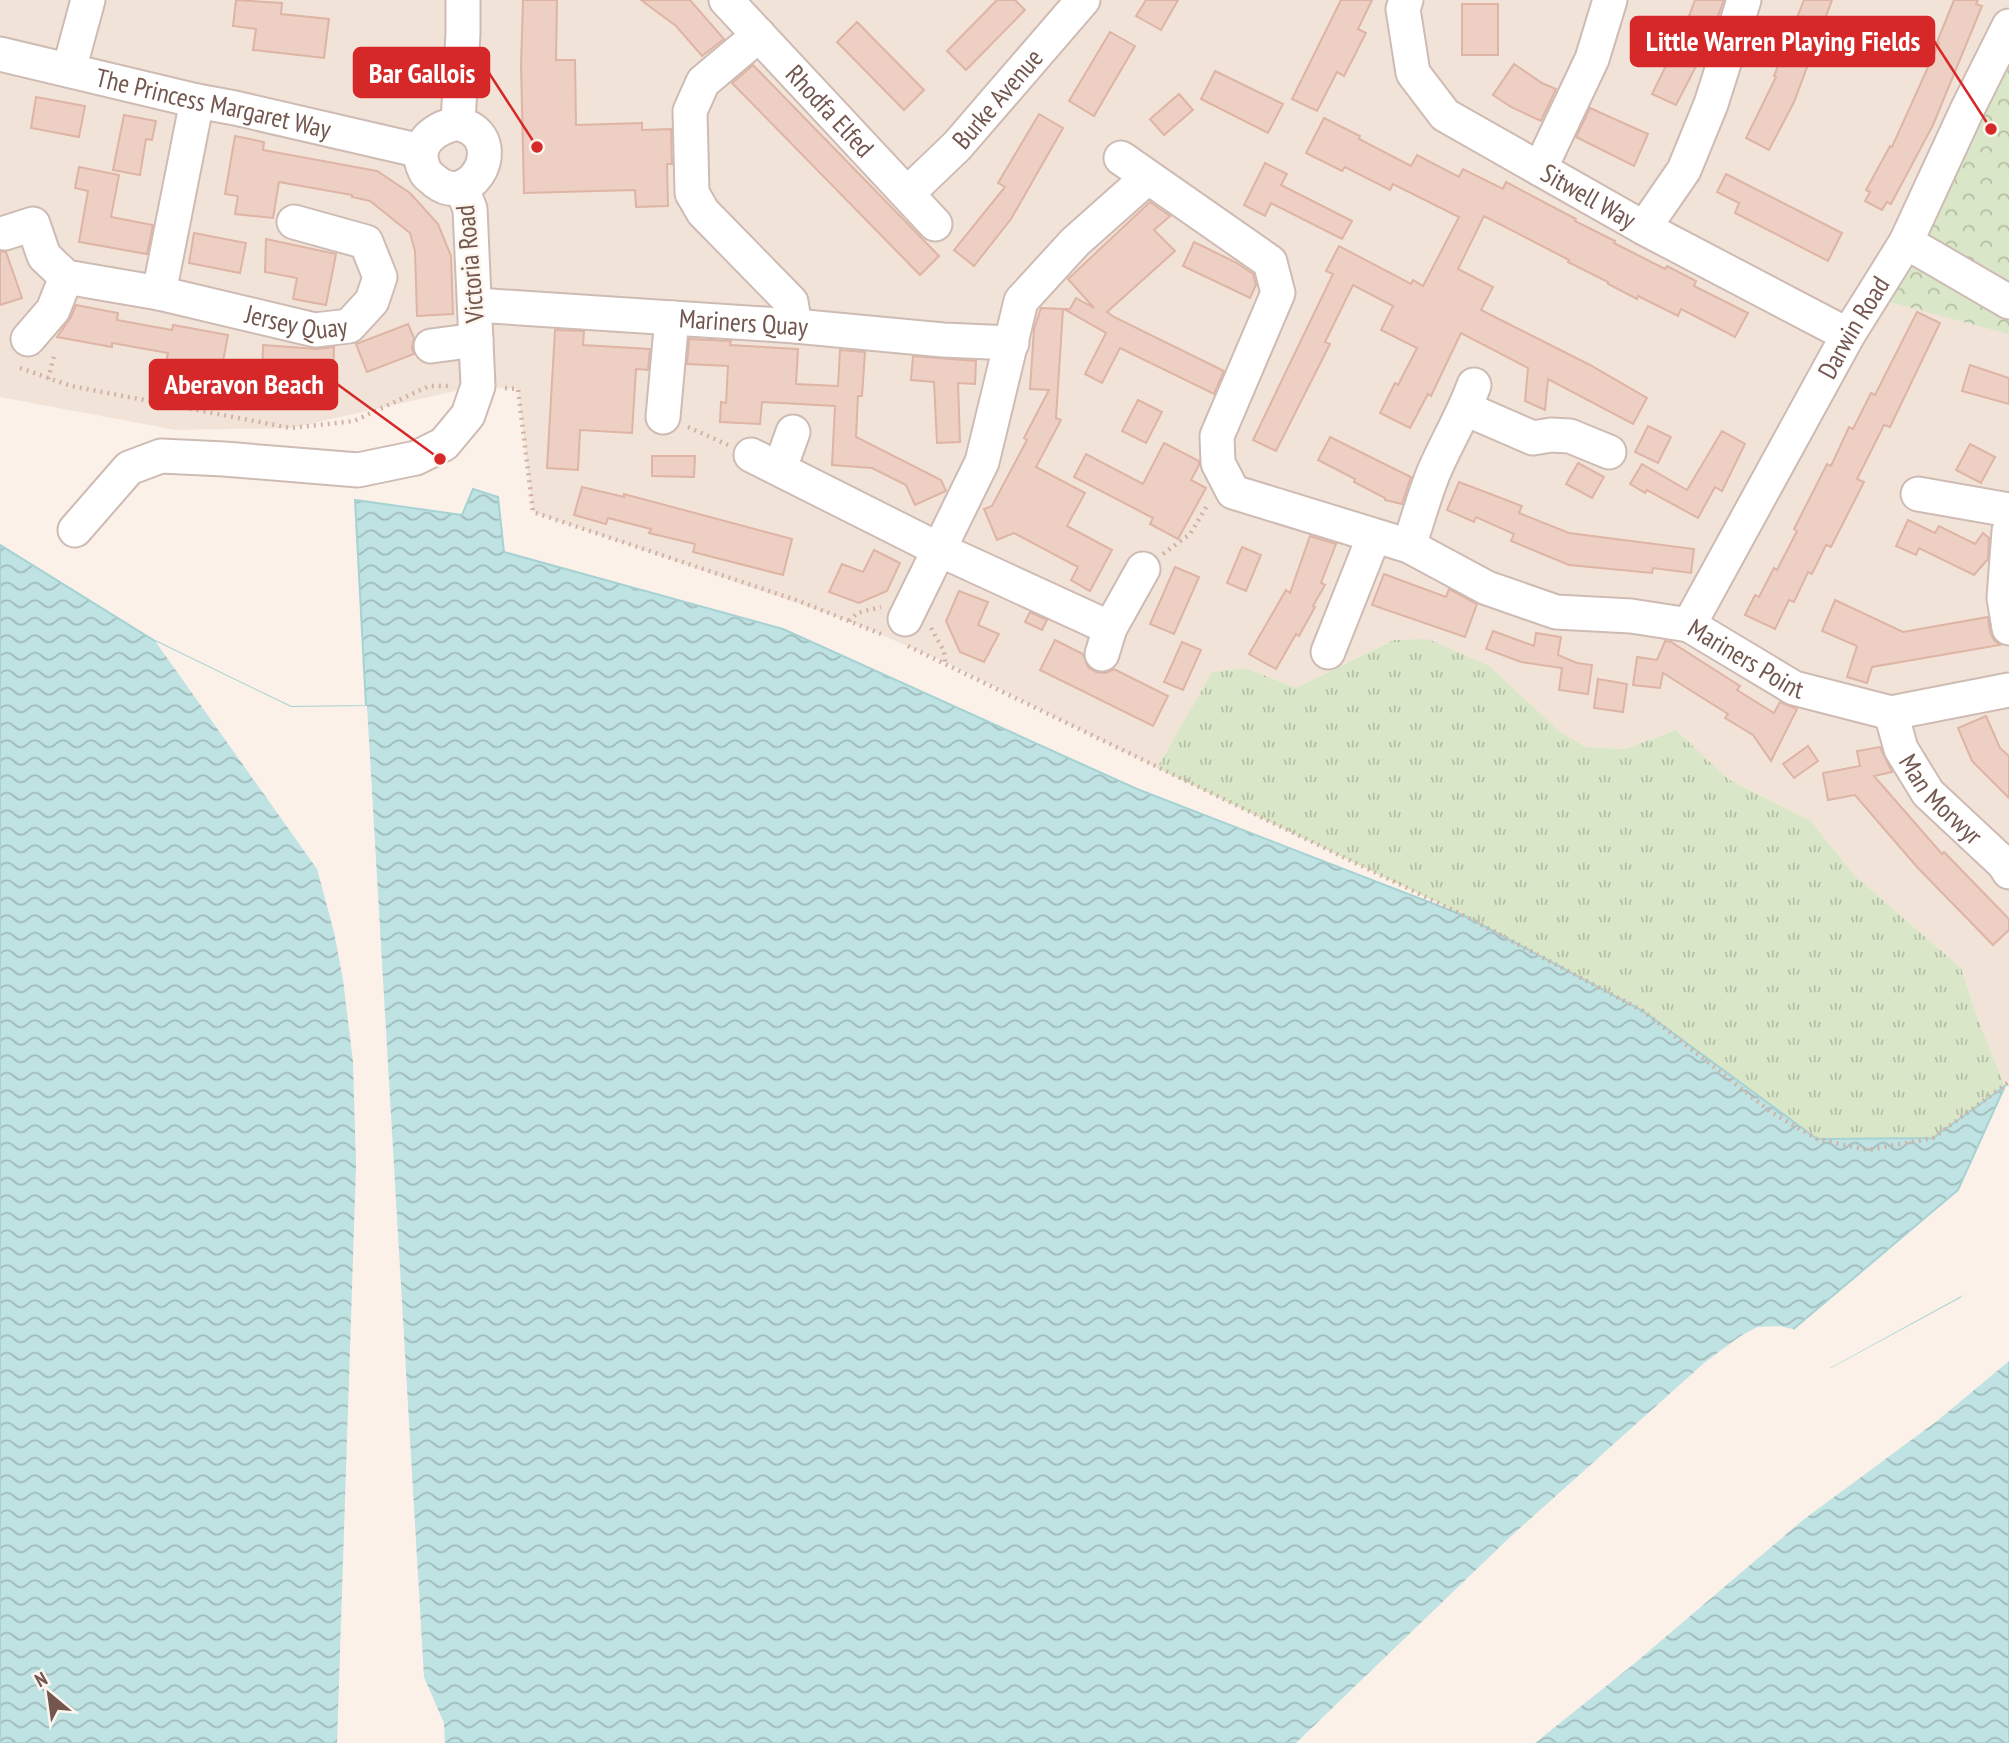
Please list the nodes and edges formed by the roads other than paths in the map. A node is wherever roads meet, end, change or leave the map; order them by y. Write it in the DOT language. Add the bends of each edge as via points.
graph roads {
  1 [pos="88,0"];
  2 [pos="463,0"];
  3 [pos="726,0"];
  4 [pos="1083,0"];
  5 [pos="1406,0"];
  6 [pos="1610,0"];
  7 [pos="1744,0"];
  8 [pos="2009,26"];
  9 [pos="759,35"];
  10 [pos="1,53"];
  11 [pos="69,70"];
  12 [pos="197,101"];
  13 [pos="458,123"];
  14 [pos="421,151"];
  15 [pos="1540,169"];
  16 [pos="462,189"];
  17 [pos="908,193"];
  18 [pos="294,222"];
  19 [pos="935,224"];
  20 [pos="1644,228"];
  21 [pos="5,233"];
  22 [pos="1906,242"];
  23 [pos="66,276"];
  24 [pos="159,293"];
  25 [pos="2009,302"];
  26 [pos="476,305"];
  27 [pos="672,318"];
  28 [pos="795,326"];
  29 [pos="1848,335"];
  30 [pos="476,340"];
  31 [pos="1012,343"];
  32 [pos="431,346"];
  33 [pos="23,353"];
  34 [pos="663,416"];
  35 [pos="793,432"];
  36 [pos="1609,452"];
  37 [pos="1918,494"];
  38 [pos="1996,508"];
  39 [pos="75,530"];
  40 [pos="2009,531"];
  41 [pos="1374,536"];
  42 [pos="1409,546"];
  43 [pos="938,549"];
  44 [pos="1143,569"];
  45 [pos="1689,625"];
  46 [pos="2009,628"];
  47 [pos="896,632"];
  48 [pos="1328,652"];
  49 [pos="2009,690"];
  50 [pos="1891,713"];
  51 [pos="2007,866"];
  1 -- 11 [label="street"];
  2 -- 13 [label="street"];
  3 -- 9 [label="street, Rhodfa Elfed"];
  4 -- 17 [label="street, Burke Avenue" via="957,146"];
  5 -- 15 [label="street, Sitwell Way" via="1402,9 1413,73 1445,115"];
  6 -- 15 [label="street" via="1592,58"];
  7 -- 20 [label="street" via="1684,170"];
  8 -- 22 [label="street, Darwin Road"];
  9 -- 17 [label="street, Rhodfa Elfed"];
  9 -- 28 [label="street" via="703,82 690,111 692,193 703,212 791,302"];
  10 -- 11 [label="street, The Princess Margaret Way"];
  11 -- 12 [label="street, The Princess Margaret Way"];
  12 -- 14 [label="street, The Princess Margaret Way"];
  12 -- 24 [label="street"];
  13 -- 14 [label="street" via="427,136"];
  13 -- 16 [label="street, Victoria Road" via="474,131 484,144 484,161 476,179"];
  14 -- 16 [label="street, Victoria Road" via="426,174 443,187"];
  15 -- 20 [label="street, Sitwell Way"];
  16 -- 26 [label="street, Victoria Road" via="470,209"];
  17 -- 19 [label="street, Rhodfa Elfed"];
  18 -- 24 [label="street, Jersey Quay" via="366,242 380,277 372,301 349,326 315,330"];
  20 -- 29 [label="street, Sitwell Way"];
  21 -- 23 [label="street" via="33,224 44,256"];
  22 -- 25 [label="street"];
  22 -- 29 [label="street, Darwin Road"];
  23 -- 24 [label="street, Jersey Quay"];
  23 -- 33 [label="street" via="53,310"];
  26 -- 27 [label="street, Mariners Quay"];
  26 -- 30 [label="street, Victoria Road"];
  27 -- 28 [label="street, Mariners Quay"];
  27 -- 34 [label="street"];
  28 -- 31 [label="street, Mariners Quay"];
  29 -- 45 [label="street, Darwin Road"];
  30 -- 32 [label="street, Victoria Road"];
  30 -- 39 [label="street, Victoria Road" via="478,386 468,415 444,444 416,458 358,470 161,456 129,468"];
  31 -- 41 [label="street, Mariners Point" via="1021,301 1134,168 1270,262 1278,293 1217,436 1218,463 1233,492"];
  31 -- 43 [label="street" via="982,462"];
  35 -- 43 [label="street" via="765,462"];
  36 -- 42 [label="street" via="1570,436 1533,438 1511,430 1470,397 1432,475"];
  37 -- 38 [label="street"];
  40 -- 46 [label="street" via="2004,598"];
  41 -- 42 [label="street, Mariners Point"];
  41 -- 48 [label="street"];
  42 -- 45 [label="street, Mariners Point" via="1487,588 1556,612"];
  43 -- 44 [label="street" via="1106,641"];
  43 -- 47 [label="street"];
  45 -- 50 [label="street, Mariners Point" via="1794,688"];
  49 -- 50 [label="street, Mariners Point"];
  50 -- 51 [label="street, Man Morwyr" via="1901,749 1928,793"];
}
